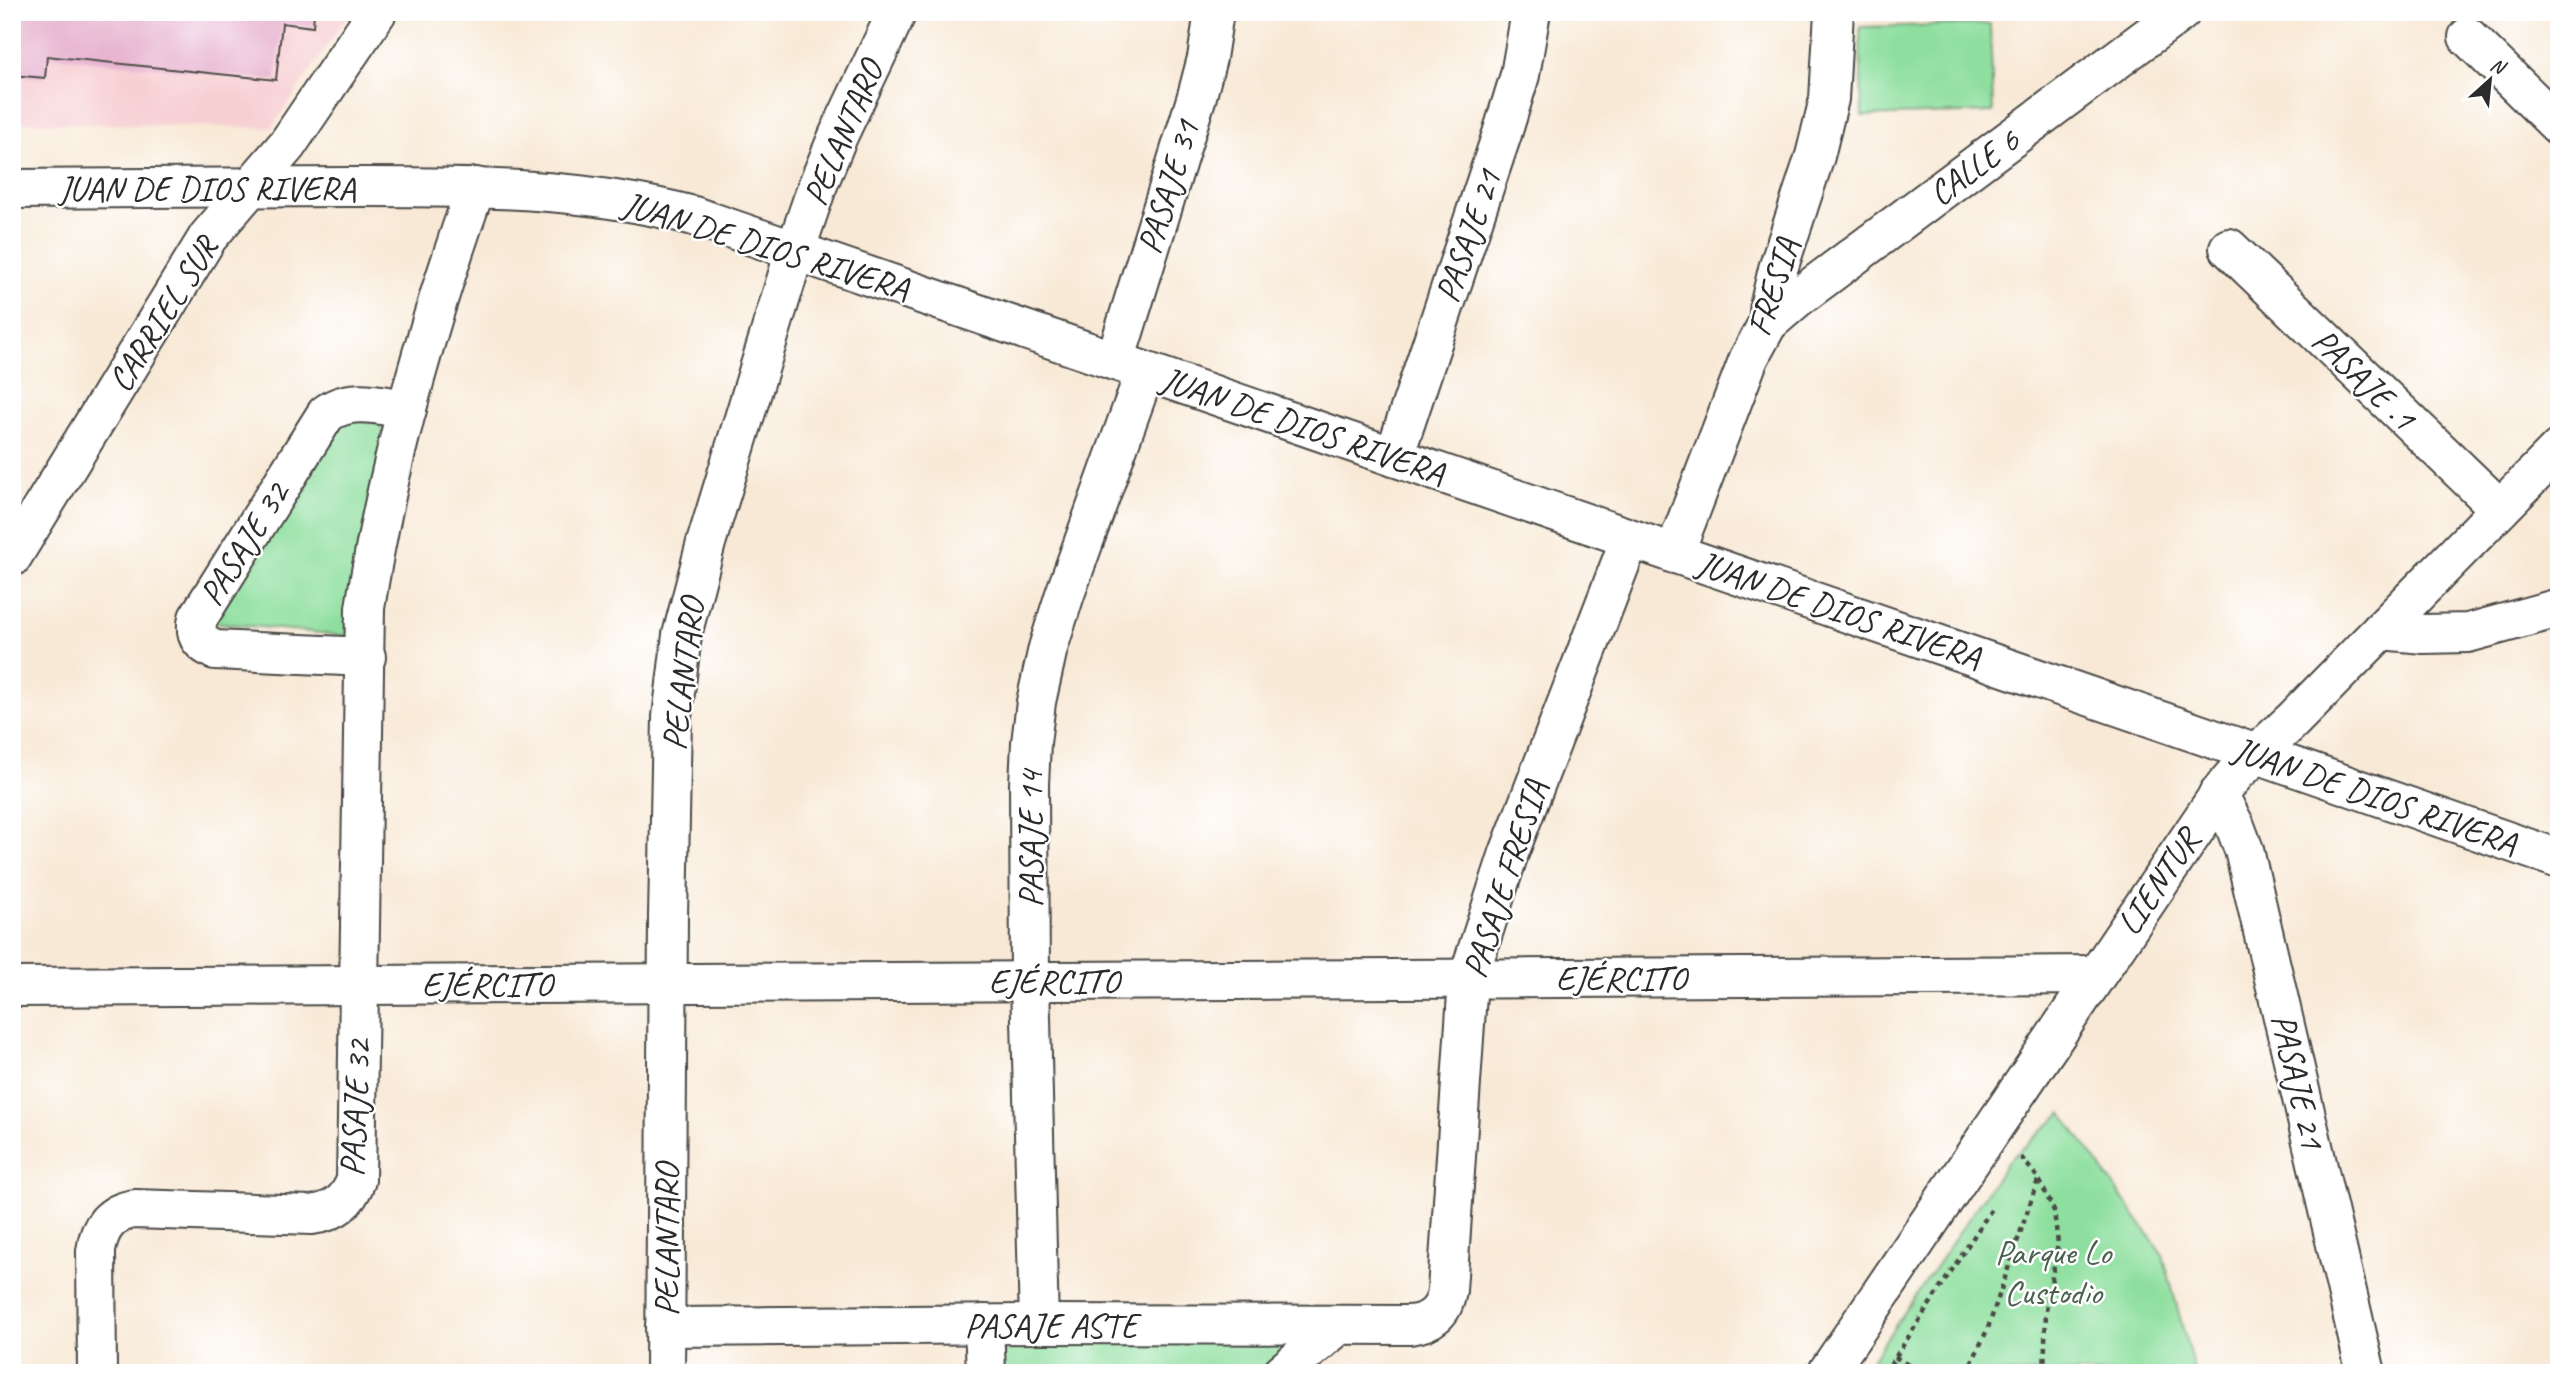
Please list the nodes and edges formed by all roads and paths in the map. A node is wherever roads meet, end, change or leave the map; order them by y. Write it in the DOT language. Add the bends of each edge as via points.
graph roads {
  1 [pos="377,12"];
  2 [pos="897,12"];
  3 [pos="1214,12"];
  4 [pos="1531,12"];
  5 [pos="1834,12"];
  6 [pos="2181,12"];
  7 [pos="2468,37"];
  8 [pos="2559,126"];
  9 [pos="251,187"];
  10 [pos="476,187"];
  11 [pos="12,189"];
  12 [pos="2229,248"];
  13 [pos="795,251"];
  14 [pos="1768,323"];
  15 [pos="1130,366"];
  16 [pos="407,409"];
  17 [pos="2559,449"];
  18 [pos="1394,457"];
  19 [pos="2500,509"];
  20 [pos="1630,539"];
  21 [pos="13,553"];
  22 [pos="1674,554"];
  23 [pos="2559,608"];
  24 [pos="2381,630"];
  25 [pos="366,657"];
  26 [pos="2257,754"];
  27 [pos="2218,794"];
  28 [pos="2559,859"];
  29 [pos="2096,975"];
  30 [pos="1468,979"];
  31 [pos="1030,981"];
  32 [pos="667,983"];
  33 [pos="360,985"];
  34 [pos="12,987"];
  35 [pos="2016,1171"];
  36 [pos="2039,1179"];
  37 [pos="1994,1205"];
  38 [pos="1435,1316"];
  39 [pos="984,1324"];
  40 [pos="1039,1324"];
  41 [pos="1339,1325"];
  42 [pos="665,1327"];
  43 [pos="1895,1357"];
  44 [pos="97,1373"];
  45 [pos="665,1373"];
  46 [pos="986,1373"];
  47 [pos="1282,1373"];
  48 [pos="1827,1373"];
  49 [pos="1885,1373"];
  50 [pos="1923,1373"];
  51 [pos="1967,1373"];
  52 [pos="2044,1373"];
  53 [pos="2365,1373"];
  1 -- 9 [label="street, CARRIEL SUR" via="287,145"];
  2 -- 13 [label="street, PELANTARO" via="838,136"];
  3 -- 15 [label="street, PASAJE 31" via="1207,58"];
  4 -- 18 [label="street, PASAJE 21" via="1520,75 1502,134"];
  5 -- 14 [label="street, FRESIA" via="1829,100 1778,269"];
  6 -- 14 [label="street, CALLE 6"];
  7 -- 8 [label="street"];
  9 -- 10 [label="street, JUAN DE DIOS RIVERA"];
  9 -- 11 [label="street, JUAN DE DIOS RIVERA"];
  9 -- 21 [label="street, CARRIEL SUR" via="208,237"];
  10 -- 13 [label="street, JUAN DE DIOS RIVERA" via="646,203"];
  10 -- 16 [label="street, PASAJE 32"];
  12 -- 19 [label="street, PASAJE .1"];
  13 -- 15 [label="street, JUAN DE DIOS RIVERA"];
  13 -- 32 [label="street, PELANTARO" via="682,635 672,718"];
  14 -- 22 [label="street, FRESIA" via="1749,358"];
  15 -- 18 [label="street, JUAN DE DIOS RIVERA"];
  15 -- 31 [label="street, PASAJE 14" via="1048,648 1037,702 1029,784"];
  16 -- 25 [label="street, PASAJE 32" via="371,570 365,608"];
  16 -- 25 [label="street, PASAJE 32" via="355,403 326,414 196,628 205,646 215,650"];
  17 -- 19 [label="street, LIENTUR"];
  18 -- 20 [label="street, JUAN DE DIOS RIVERA"];
  19 -- 24 [label="street, LIENTUR"];
  20 -- 22 [label="street, JUAN DE DIOS RIVERA"];
  20 -- 30 [label="street, PASAJE FRESIA" via="1509,853"];
  22 -- 26 [label="street, JUAN DE DIOS RIVERA"];
  23 -- 24 [label="street" via="2468,633"];
  24 -- 26 [label="street, LIENTUR"];
  25 -- 33 [label="street, PASAJE 32"];
  26 -- 27 [label="street, LIENTUR"];
  26 -- 28 [label="street, JUAN DE DIOS RIVERA"];
  27 -- 29 [label="street, LIENTUR"];
  27 -- 53 [label="street, PASAJE 21" via="2244,850"];
  29 -- 30 [label="street, EJÉRCITO"];
  29 -- 48 [label="street, LIENTUR"];
  30 -- 31 [label="street, EJÉRCITO"];
  30 -- 38 [label="street, PASAJE FRESIA" via="1447,1290"];
  31 -- 32 [label="street, EJÉRCITO"];
  31 -- 40 [label="street, PASAJE 14"];
  32 -- 33 [label="street, EJÉRCITO"];
  32 -- 42 [label="street, PELANTARO"];
  33 -- 34 [label="street, EJÉRCITO"];
  33 -- 44 [label="street, PASAJE 32" via="357,1169 352,1191 336,1209 312,1215 135,1209 114,1216 98,1235 96,1251"];
  35 -- 36 [label="path" via="2024,1159"];
  36 -- 51 [label="path" via="1988,1328"];
  36 -- 52 [label="path" via="2054,1211 2058,1244 2046,1311"];
  37 -- 43 [label="path"];
  38 -- 41 [label="street, PASAJE ASTE" via="1409,1325"];
  39 -- 40 [label="street, PASAJE ASTE"];
  39 -- 42 [label="street, PASAJE ASTE"];
  39 -- 46 [label="street"];
  40 -- 41 [label="street, PASAJE ASTE"];
  41 -- 47 [label="street"];
  42 -- 45 [label="street, PELANTARO"];
  43 -- 49 [label="path"];
  43 -- 50 [label="path"];
}
